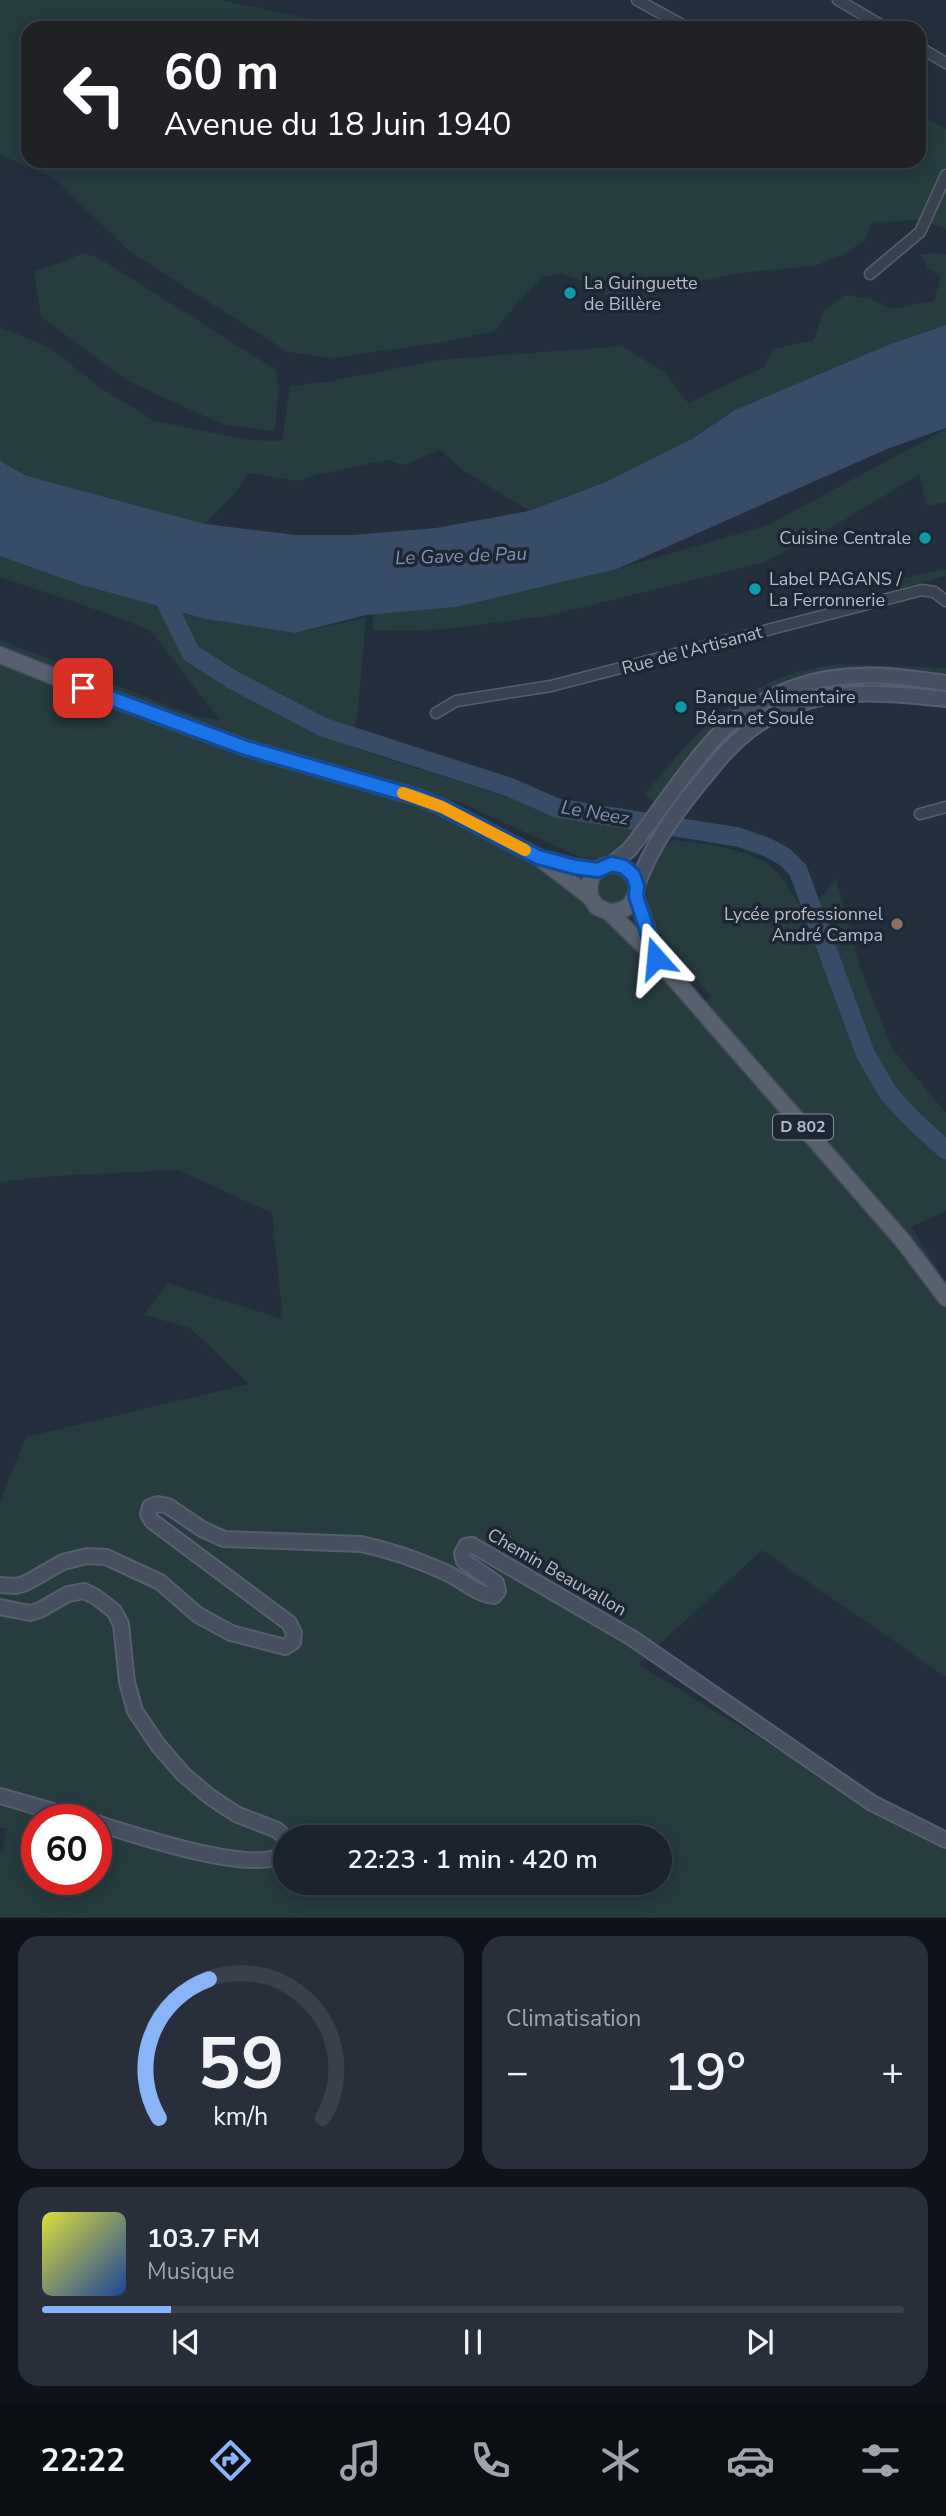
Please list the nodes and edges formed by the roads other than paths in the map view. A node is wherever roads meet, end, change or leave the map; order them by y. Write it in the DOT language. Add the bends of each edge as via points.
graph roads {
  1 [pos="637,0"];
  2 [pos="838,0"];
  3 [pos="675,21"];
  4 [pos="874,21"];
  5 [pos="926,51"];
  6 [pos="946,63"];
  7 [pos="946,175"];
  8 [pos="870,274"];
  9 [pos="946,601"];
  10 [pos="0,655"];
  11 [pos="946,682"];
  12 [pos="946,699"];
  13 [pos="436,713"];
  14 [pos="946,807"];
  15 [pos="667,813"];
  16 [pos="920,814"];
  17 [pos="538,857"];
  18 [pos="605,867"];
  19 [pos="636,891"];
  20 [pos="590,897"];
  21 [pos="609,912"];
  22 [pos="656,958"];
  23 [pos="946,1298"];
  24 [pos="0,1585"];
  25 [pos="0,1607"];
  26 [pos="0,1796"];
  27 [pos="28,1804"];
  28 [pos="112,1828"];
  29 [pos="273,1828"];
  30 [pos="946,1840"];
  31 [pos="273,1859"];
  1 -- 3 [label="street"];
  2 -- 4 [label="street"];
  5 -- 6 [label="street"];
  7 -- 8 [label="street" via="920,232"];
  9 -- 13 [label="street, Rue de l'Artisanat" via="922,590 551,686 456,701"];
  10 -- 17 [label="main road" via="246,748 405,793"];
  11 -- 15 [label="street" via="855,676 784,692 743,714 717,737"];
  12 -- 15 [label="street" via="856,692 800,703 762,722"];
  14 -- 16 [label="street"];
  15 -- 18 [label="street"];
  15 -- 19 [label="street"];
  17 -- 18 [label="main road" via="575,867"];
  17 -- 20 [label="main road"];
  18 -- 19 [label="main road" via="624,867 633,875"];
  18 -- 20 [label="main road" via="591,877"];
  19 -- 21 [label="main road" via="630,905"];
  19 -- 22 [label="main road, D 802"];
  20 -- 21 [label="main road"];
  21 -- 22 [label="main road, D 802"];
  22 -- 23 [label="main road, D 802" via="903,1241"];
  24 -- 30 [label="street, Chemin Beauvallon" via="26,1583 63,1562 106,1557 160,1582 198,1615 231,1633 285,1647 293,1642 289,1623 152,1521 150,1507 168,1506 224,1539 361,1544 383,1549 494,1596 496,1583 464,1561 466,1546 472,1545 632,1638 872,1803"];
  25 -- 29 [label="street" via="30,1614 68,1594 84,1591 114,1611 121,1624 135,1710 158,1745 209,1796 236,1814"];
  26 -- 27 [label="street"];
  28 -- 31 [label="street" via="208,1855"];
}
